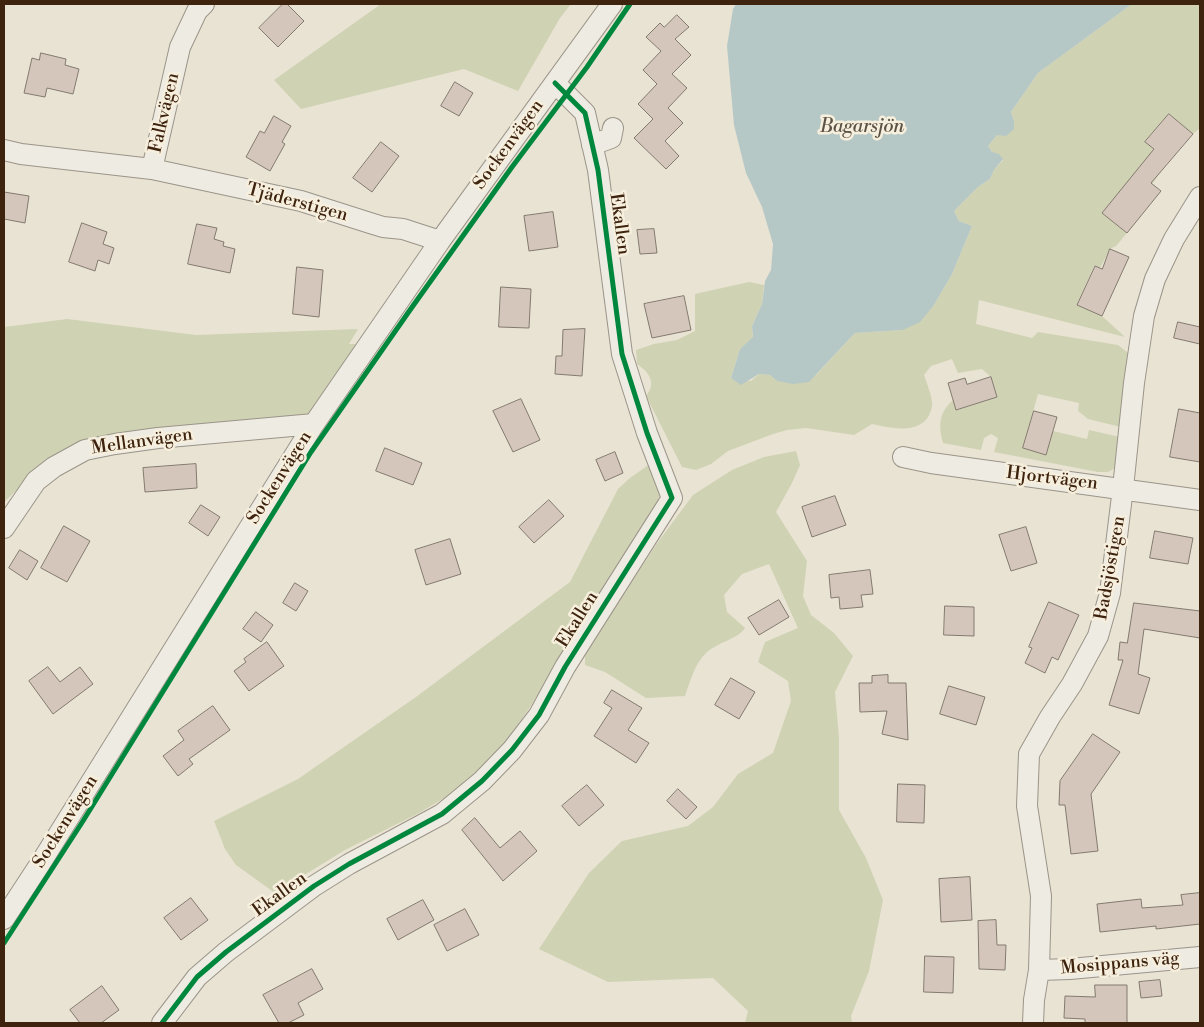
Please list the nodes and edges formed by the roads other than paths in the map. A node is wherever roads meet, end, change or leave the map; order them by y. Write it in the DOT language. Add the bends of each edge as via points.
graph roads {
  1 [pos="204,4"];
  2 [pos="612,4"];
  3 [pos="555,83"];
  4 [pos="613,128"];
  5 [pos="592,145"];
  6 [pos="4,150"];
  7 [pos="152,170"];
  8 [pos="1200,197"];
  9 [pos="440,241"];
  10 [pos="314,424"];
  11 [pos="903,457"];
  12 [pos="1123,488"];
  13 [pos="1200,500"];
  14 [pos="4,528"];
  15 [pos="4,918"];
  16 [pos="1200,957"];
  17 [pos="1039,970"];
  18 [pos="162,1023"];
  19 [pos="1034,1023"];
  1 -- 7 [label="street, Falkvägen" via="196,11 180,47"];
  2 -- 3 [label="street, Sockenvägen"];
  3 -- 5 [label="street, Ekallen" via="585,113"];
  3 -- 9 [label="street, Sockenvägen"];
  4 -- 5 [label="street" via="611,138"];
  5 -- 18 [label="street, Ekallen" via="622,354 672,498 565,667 539,715 482,782 442,814 314,886 226,952 197,977"];
  6 -- 7 [label="street, Falkvägen"];
  7 -- 9 [label="street, Tjäderstigen" via="301,201"];
  8 -- 12 [label="street, Badsjöstigen" via="1174,239 1155,279 1144,316"];
  9 -- 10 [label="street, Sockenvägen"];
  10 -- 14 [label="street, Mellanvägen" via="158,438 85,450 36,481"];
  10 -- 15 [label="street, Sockenvägen"];
  11 -- 12 [label="street, Hjortvägen"];
  12 -- 13 [label="street, Hjortvägen"];
  12 -- 17 [label="street, Badsjöstigen" via="1110,593 1098,636 1029,754 1027,806 1041,896"];
  16 -- 17 [label="street, Mosippans väg"];
  17 -- 19 [label="street, Badsjöstigen"];
}
